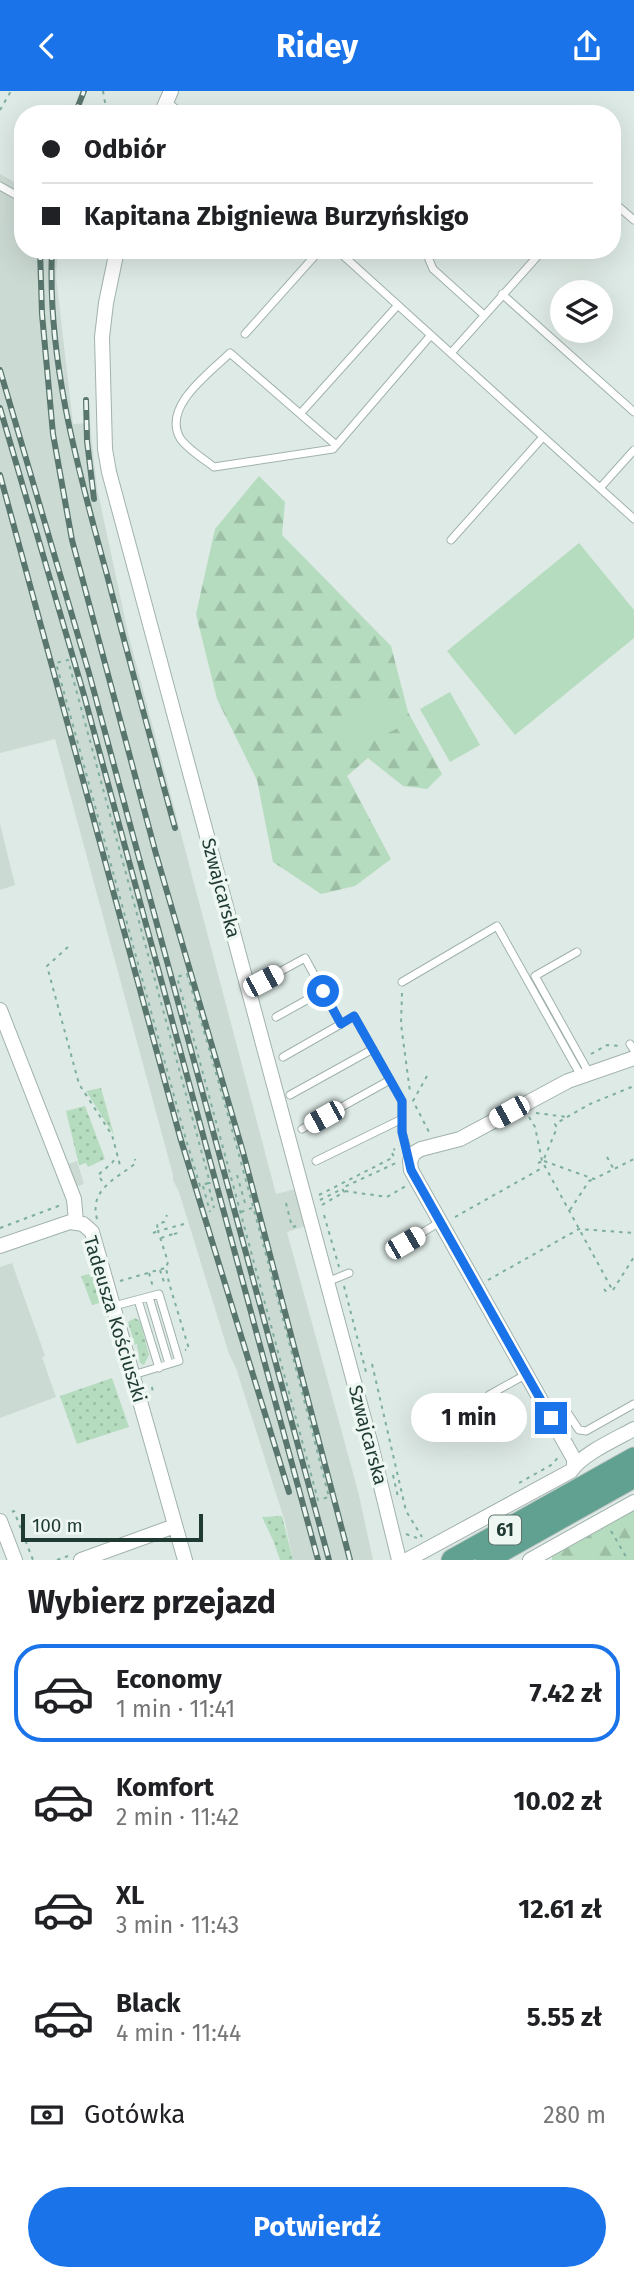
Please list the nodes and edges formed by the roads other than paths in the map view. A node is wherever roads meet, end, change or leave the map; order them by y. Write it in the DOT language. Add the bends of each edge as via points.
graph roads {
  1 [pos="115,259"];
  2 [pos="312,259"];
  3 [pos="347,259"];
  4 [pos="429,259"];
  5 [pos="535,259"];
  6 [pos="502,294"];
  7 [pos="398,305"];
  8 [pos="484,315"];
  9 [pos="245,334"];
  10 [pos="431,335"];
  11 [pos="451,353"];
  12 [pos="634,412"];
  13 [pos="300,414"];
  14 [pos="543,437"];
  15 [pos="336,445"];
  16 [pos="634,450"];
  17 [pos="600,488"];
  18 [pos="634,519"];
  19 [pos="452,540"];
  20 [pos="576,952"];
  21 [pos="263,981"];
  22 [pos="402,986"];
  23 [pos="323,991"];
  24 [pos="0,1010"];
  25 [pos="276,1017"];
  26 [pos="341,1024"];
  27 [pos="373,1049"];
  28 [pos="633,1051"];
  29 [pos="283,1057"];
  30 [pos="586,1075"];
  31 [pos="390,1080"];
  32 [pos="290,1094"];
  33 [pos="402,1119"];
  34 [pos="302,1129"];
  35 [pos="316,1161"];
  36 [pos="410,1161"];
  37 [pos="446,1221"];
  38 [pos="76,1222"];
  39 [pos="405,1243"];
  40 [pos="0,1246"];
  41 [pos="346,1275"];
  42 [pos="327,1283"];
  43 [pos="138,1300"];
  44 [pos="114,1306"];
  45 [pos="156,1368"];
  46 [pos="133,1375"];
  47 [pos="525,1375"];
  48 [pos="489,1395"];
  49 [pos="634,1403"];
  50 [pos="551,1418"];
  51 [pos="634,1429"];
  52 [pos="634,1458"];
  53 [pos="574,1465"];
  54 [pos="634,1477"];
  55 [pos="634,1502"];
  56 [pos="562,1508"];
  57 [pos="0,1521"];
  58 [pos="175,1526"];
  59 [pos="75,1558"];
  60 [pos="15,1560"];
  61 [pos="185,1560"];
  62 [pos="399,1560"];
  63 [pos="407,1560"];
  64 [pos="452,1560"];
  65 [pos="486,1560"];
  66 [pos="530,1560"];
  1 -- 42 [label="street, Szwajcarska" via="102,337 109,472"];
  2 -- 9 [label="lane"];
  3 -- 7 [label="lane"];
  4 -- 8 [label="lane" via="433,269"];
  5 -- 6 [label="lane"];
  6 -- 8 [label="lane"];
  6 -- 12 [label="lane"];
  7 -- 10 [label="lane"];
  7 -- 13 [label="lane"];
  8 -- 11 [label="lane"];
  10 -- 11 [label="lane"];
  10 -- 15 [label="lane"];
  11 -- 14 [label="lane"];
  13 -- 15 [label="lane"];
  13 -- 15 [label="lane" via="230,353 183,400 177,422 182,441 214,467"];
  14 -- 17 [label="lane"];
  14 -- 19 [label="lane"];
  16 -- 17 [label="lane"];
  17 -- 18 [label="lane"];
  20 -- 30 [label="lane" via="535,975"];
  21 -- 23 [label="lane" via="306,958"];
  22 -- 30 [label="lane" via="497,926"];
  23 -- 25 [label="lane"];
  23 -- 26 [label="lane"];
  24 -- 38 [label="street, Tadeusza Kościuszki" via="75,1199"];
  26 -- 27 [label="lane" via="354,1016"];
  26 -- 29 [label="lane"];
  27 -- 31 [label="lane"];
  27 -- 32 [label="lane"];
  28 -- 30 [label="street"];
  30 -- 36 [label="street" via="460,1139 421,1149"];
  31 -- 33 [label="lane" via="402,1101"];
  31 -- 34 [label="lane"];
  33 -- 35 [label="lane"];
  33 -- 36 [label="lane"];
  36 -- 37 [label="street" via="411,1170"];
  37 -- 39 [label="lane"];
  37 -- 47 [label="street"];
  38 -- 40 [label="street"];
  38 -- 44 [label="street, Tadeusza Kościuszki" via="94,1235"];
  41 -- 42 [label="lane"];
  42 -- 62 [label="street, Szwajcarska"];
  43 -- 44 [label="lane"];
  43 -- 45 [label="lane"];
  43 -- 45 [label="lane" via="152,1296 169,1364"];
  44 -- 46 [label="street, Tadeusza Kościuszki"];
  45 -- 46 [label="lane"];
  46 -- 58 [label="street, Tadeusza Kościuszki"];
  47 -- 48 [label="lane"];
  47 -- 50 [label="street"];
  49 -- 50 [label="lane" via="586,1431 579,1430 567,1412"];
  50 -- 53 [label="street"];
  51 -- 53 [label="street"];
  52 -- 56 [label="main road, 61"];
  53 -- 63 [label="street" via="571,1471"];
  54 -- 56 [label="main road, 61"];
  55 -- 66 [label="street"];
  56 -- 64 [label="main road, 61"];
  56 -- 65 [label="main road, 61"];
  57 -- 60 [label="street"];
  58 -- 59 [label="street" via="112,1554"];
  58 -- 61 [label="street, Tadeusza Kościuszki"];
}
